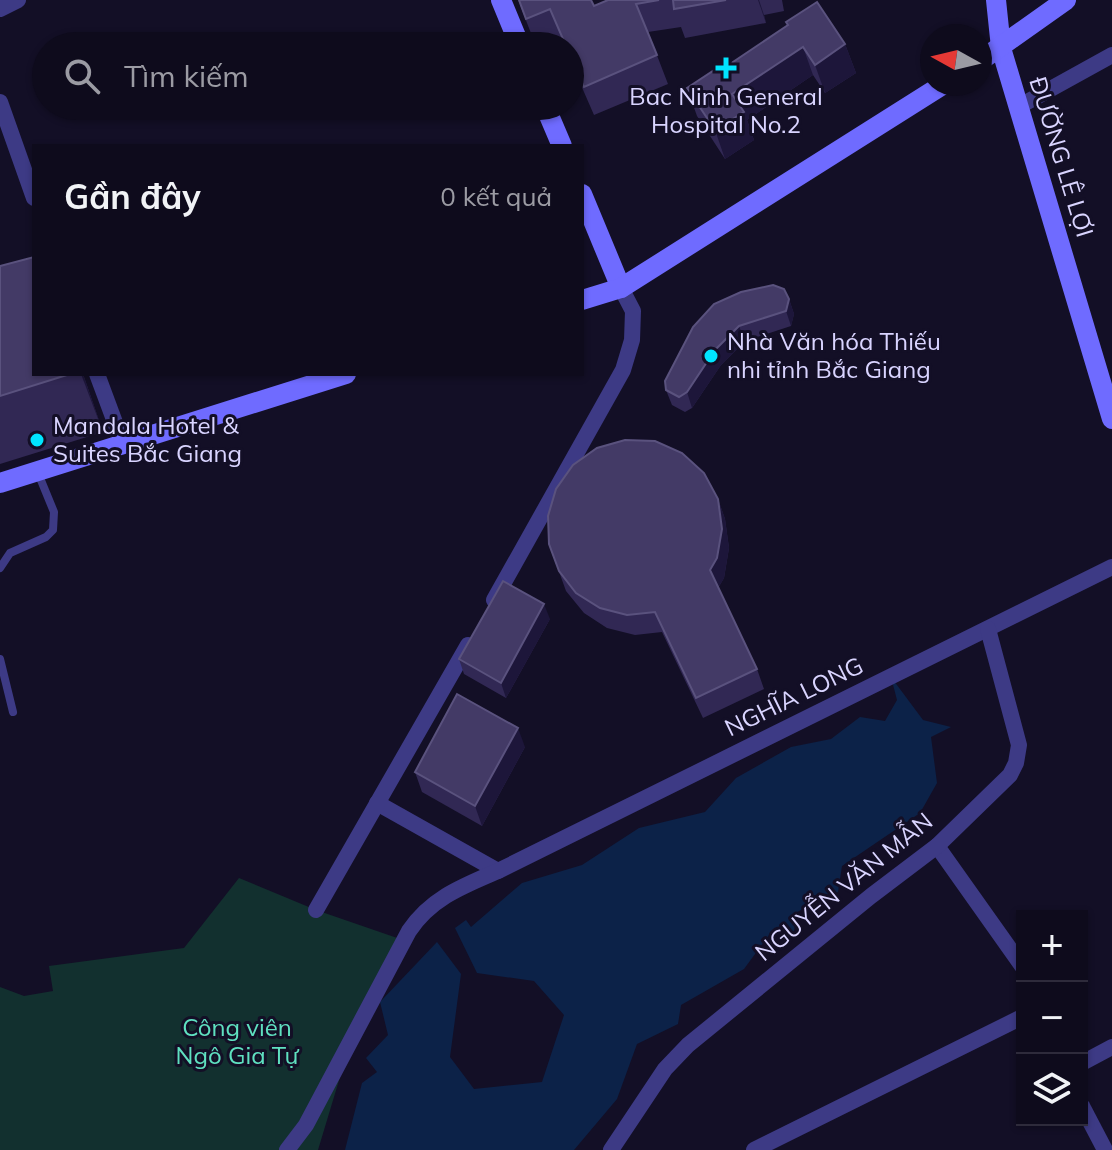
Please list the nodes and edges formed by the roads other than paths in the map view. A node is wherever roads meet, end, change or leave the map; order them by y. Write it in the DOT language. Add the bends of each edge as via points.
graph roads {
  1 [pos="18,0"];
  2 [pos="501,0"];
  3 [pos="996,0"];
  4 [pos="1066,0"];
  5 [pos="0,9"];
  6 [pos="514,32"];
  7 [pos="1001,48"];
  8 [pos="992,54"];
  9 [pos="1112,55"];
  10 [pos="925,96"];
  11 [pos="0,102"];
  12 [pos="1018,107"];
  13 [pos="551,120"];
  14 [pos="561,144"];
  15 [pos="32,192"];
  16 [pos="584,199"];
  17 [pos="621,288"];
  18 [pos="584,299"];
  19 [pos="98,376"];
  20 [pos="340,376"];
  21 [pos="1112,419"];
  22 [pos="123,444"];
  23 [pos="37,471"];
  24 [pos="0,483"];
  25 [pos="1112,567"];
  26 [pos="0,568"];
  27 [pos="988,629"];
  28 [pos="0,659"];
  29 [pos="13,712"];
  30 [pos="377,803"];
  31 [pos="937,846"];
  32 [pos="498,871"];
  33 [pos="316,910"];
  34 [pos="1016,958"];
  35 [pos="1016,1020"];
  36 [pos="1112,1047"];
  37 [pos="1088,1060"];
  38 [pos="1088,1117"];
  39 [pos="287,1150"];
  40 [pos="611,1150"];
  41 [pos="754,1150"];
  42 [pos="1105,1150"];
  1 -- 5 [label="street"];
  2 -- 6 [label="street"];
  3 -- 7 [label="street, ĐƯỜNG LÊ LỢI"];
  4 -- 7 [label="street"];
  7 -- 8 [label="street"];
  7 -- 12 [label="street, ĐƯỜNG LÊ LỢI"];
  9 -- 12 [label="street"];
  10 -- 17 [label="street"];
  11 -- 15 [label="street"];
  12 -- 21 [label="street, ĐƯỜNG LÊ LỢI"];
  13 -- 14 [label="street"];
  16 -- 17 [label="street"];
  17 -- 18 [label="street"];
  17 -- 30 [label="street" via="633,311 623,370"];
  19 -- 22 [label="street"];
  20 -- 22 [label="street"];
  22 -- 23 [label="street"];
  23 -- 24 [label="street"];
  23 -- 26 [label="lane" via="54,512 53,530 10,553"];
  25 -- 27 [label="street, NGHĨA LONG"];
  27 -- 31 [label="street, NGUYỄN VĂN MẪN" via="1019,745 1016,763"];
  27 -- 32 [label="street, NGHĨA LONG"];
  28 -- 29 [label="lane"];
  30 -- 32 [label="street"];
  30 -- 33 [label="street"];
  31 -- 34 [label="street"];
  31 -- 40 [label="street, NGUYỄN VĂN MẪN" via="688,1045 665,1069"];
  32 -- 39 [label="street" via="447,893 422,912 306,1125"];
  35 -- 41 [label="street"];
  36 -- 37 [label="street"];
  38 -- 42 [label="street"];
}
